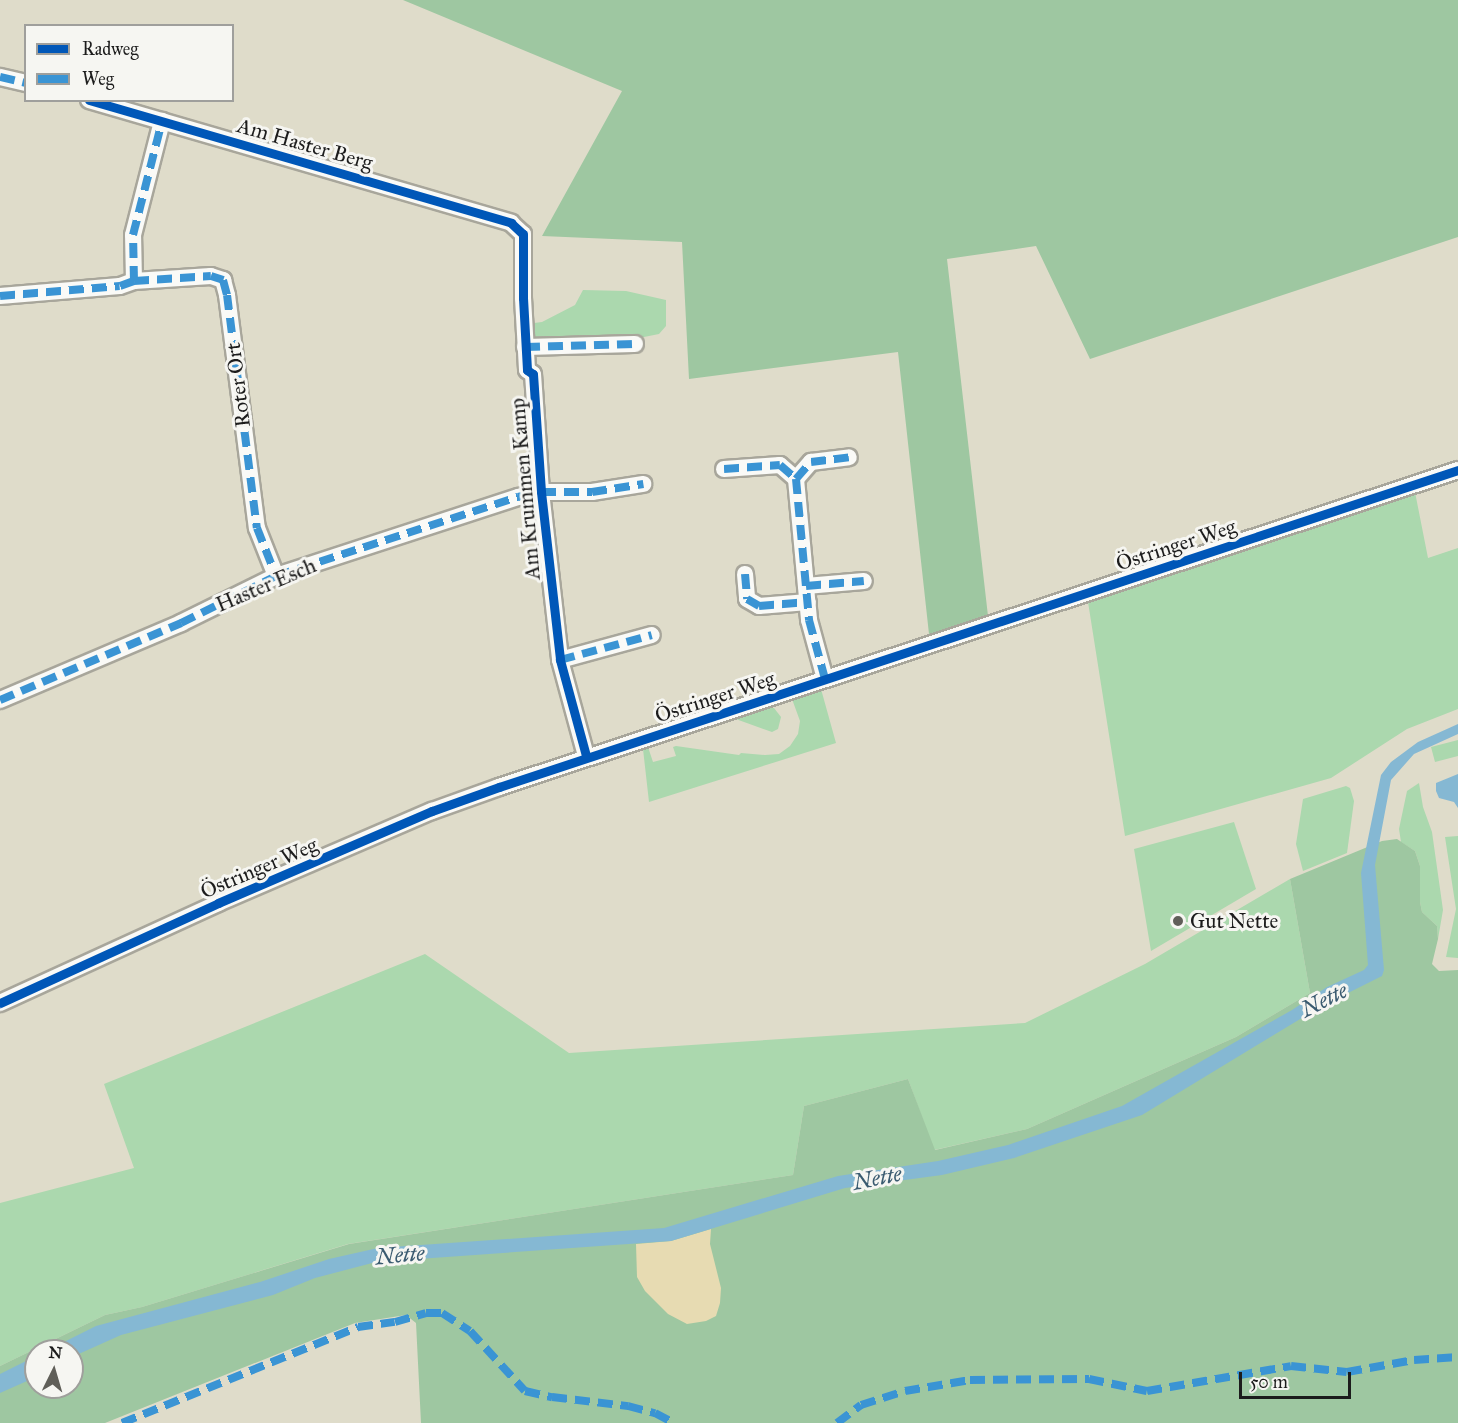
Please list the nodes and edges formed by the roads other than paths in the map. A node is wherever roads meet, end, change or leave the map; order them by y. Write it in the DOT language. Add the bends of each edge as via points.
graph roads {
  1 [pos="0,77"];
  2 [pos="24,83"];
  3 [pos="96,102"];
  4 [pos="162,121"];
  5 [pos="510,224"];
  6 [pos="134,281"];
  7 [pos="0,296"];
  8 [pos="635,344"];
  9 [pos="525,347"];
  10 [pos="849,458"];
  11 [pos="724,469"];
  12 [pos="1458,470"];
  13 [pos="796,479"];
  14 [pos="643,484"];
  15 [pos="541,492"];
  16 [pos="745,574"];
  17 [pos="276,576"];
  18 [pos="864,581"];
  19 [pos="807,594"];
  20 [pos="652,636"];
  21 [pos="560,660"];
  22 [pos="825,679"];
  23 [pos="0,700"];
  24 [pos="586,756"];
  25 [pos="0,1003"];
  1 -- 2 [label="street"];
  3 -- 4 [label="street, Am Haster Berg"];
  4 -- 5 [label="street, Am Haster Berg"];
  4 -- 6 [label="street" via="133,235"];
  5 -- 9 [label="street, Am Krummen Kamp" via="523,234"];
  6 -- 7 [label="street, Roter Ort" via="120,286"];
  6 -- 17 [label="street, Roter Ort" via="211,276 223,280 257,528"];
  8 -- 9 [label="street"];
  9 -- 15 [label="street, Am Krummen Kamp" via="527,370 533,374"];
  10 -- 13 [label="street" via="811,462"];
  11 -- 13 [label="street" via="780,465"];
  12 -- 22 [label="street, Östringer Weg"];
  13 -- 19 [label="street"];
  14 -- 15 [label="street, Am Krummen Kamp" via="592,492"];
  15 -- 17 [label="street, Haster Esch"];
  15 -- 21 [label="street, Am Krummen Kamp"];
  16 -- 19 [label="street" via="747,598 759,606"];
  17 -- 23 [label="street, Haster Esch" via="181,623"];
  18 -- 19 [label="street"];
  19 -- 22 [label="street" via="809,620"];
  20 -- 21 [label="street"];
  21 -- 24 [label="street, Am Krummen Kamp"];
  22 -- 24 [label="street, Östringer Weg"];
  24 -- 25 [label="street, Östringer Weg" via="432,811"];
}
